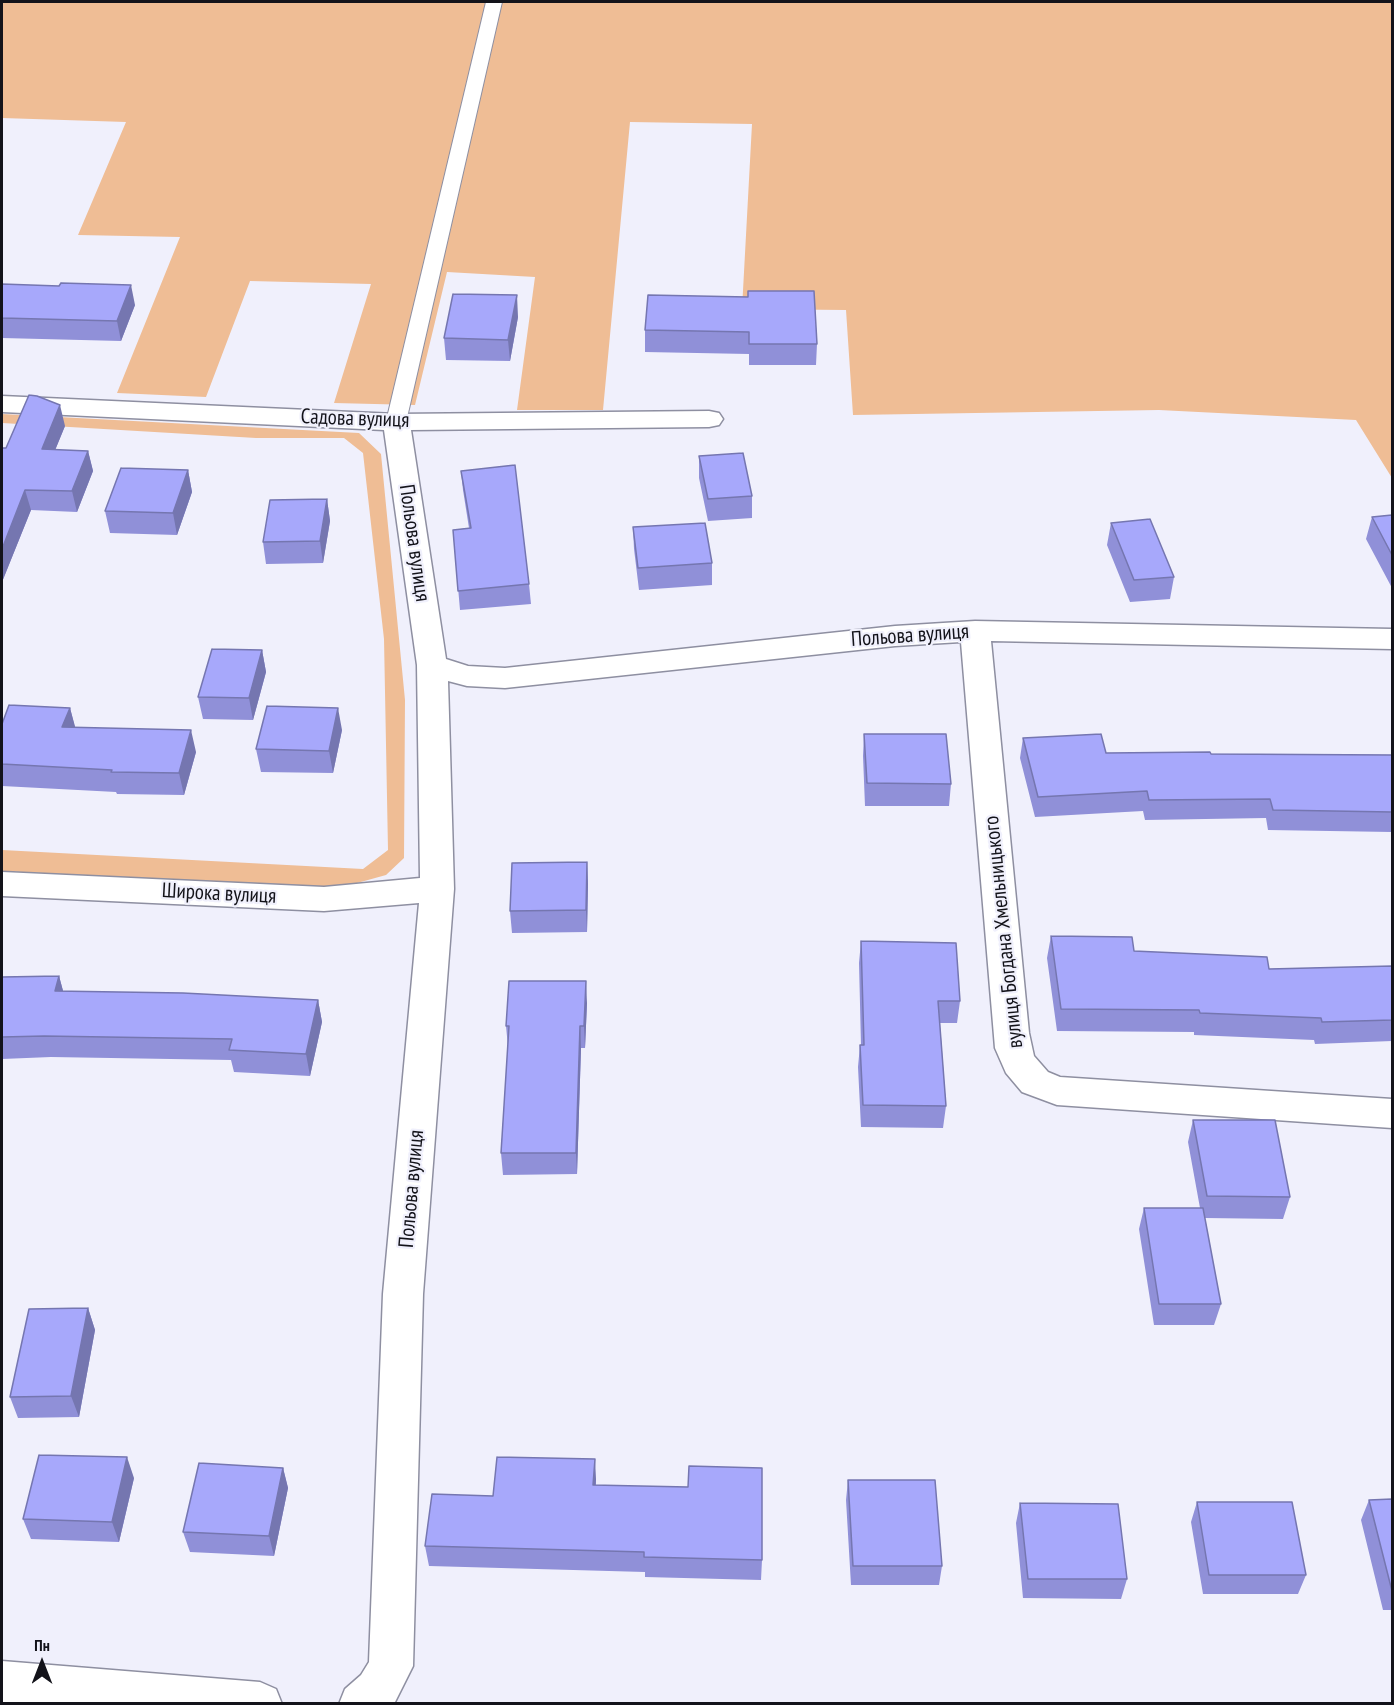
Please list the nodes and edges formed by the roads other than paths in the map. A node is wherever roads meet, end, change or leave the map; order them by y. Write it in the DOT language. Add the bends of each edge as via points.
graph roads {
  1 [pos="494,2"];
  2 [pos="2,404"];
  3 [pos="709,419"];
  4 [pos="396,422"];
  5 [pos="975,631"];
  6 [pos="1392,639"];
  7 [pos="432,665"];
  8 [pos="2,884"];
  9 [pos="437,890"];
  10 [pos="1392,1114"];
  11 [pos="2,1682"];
  12 [pos="260,1704"];
  13 [pos="361,1704"];
  1 -- 4 [label="lane"];
  2 -- 4 [label="street, Садова вулиця"];
  3 -- 4 [label="street, Садова вулиця"];
  4 -- 7 [label="street, Польова вулиця"];
  5 -- 6 [label="street, Польова вулиця"];
  5 -- 7 [label="street, Польова вулиця" via="505,678 467,676"];
  5 -- 10 [label="street, вулиця Богдана Хмельницького" via="1011,1033 1013,1048 1035,1082 1057,1091"];
  7 -- 9 [label="street, Польова вулиця"];
  8 -- 9 [label="street, Широка вулиця" via="324,899"];
  9 -- 13 [label="street, Польова вулиця" via="403,1294 391,1666 377,1690"];
  11 -- 12 [label="street"];
}
